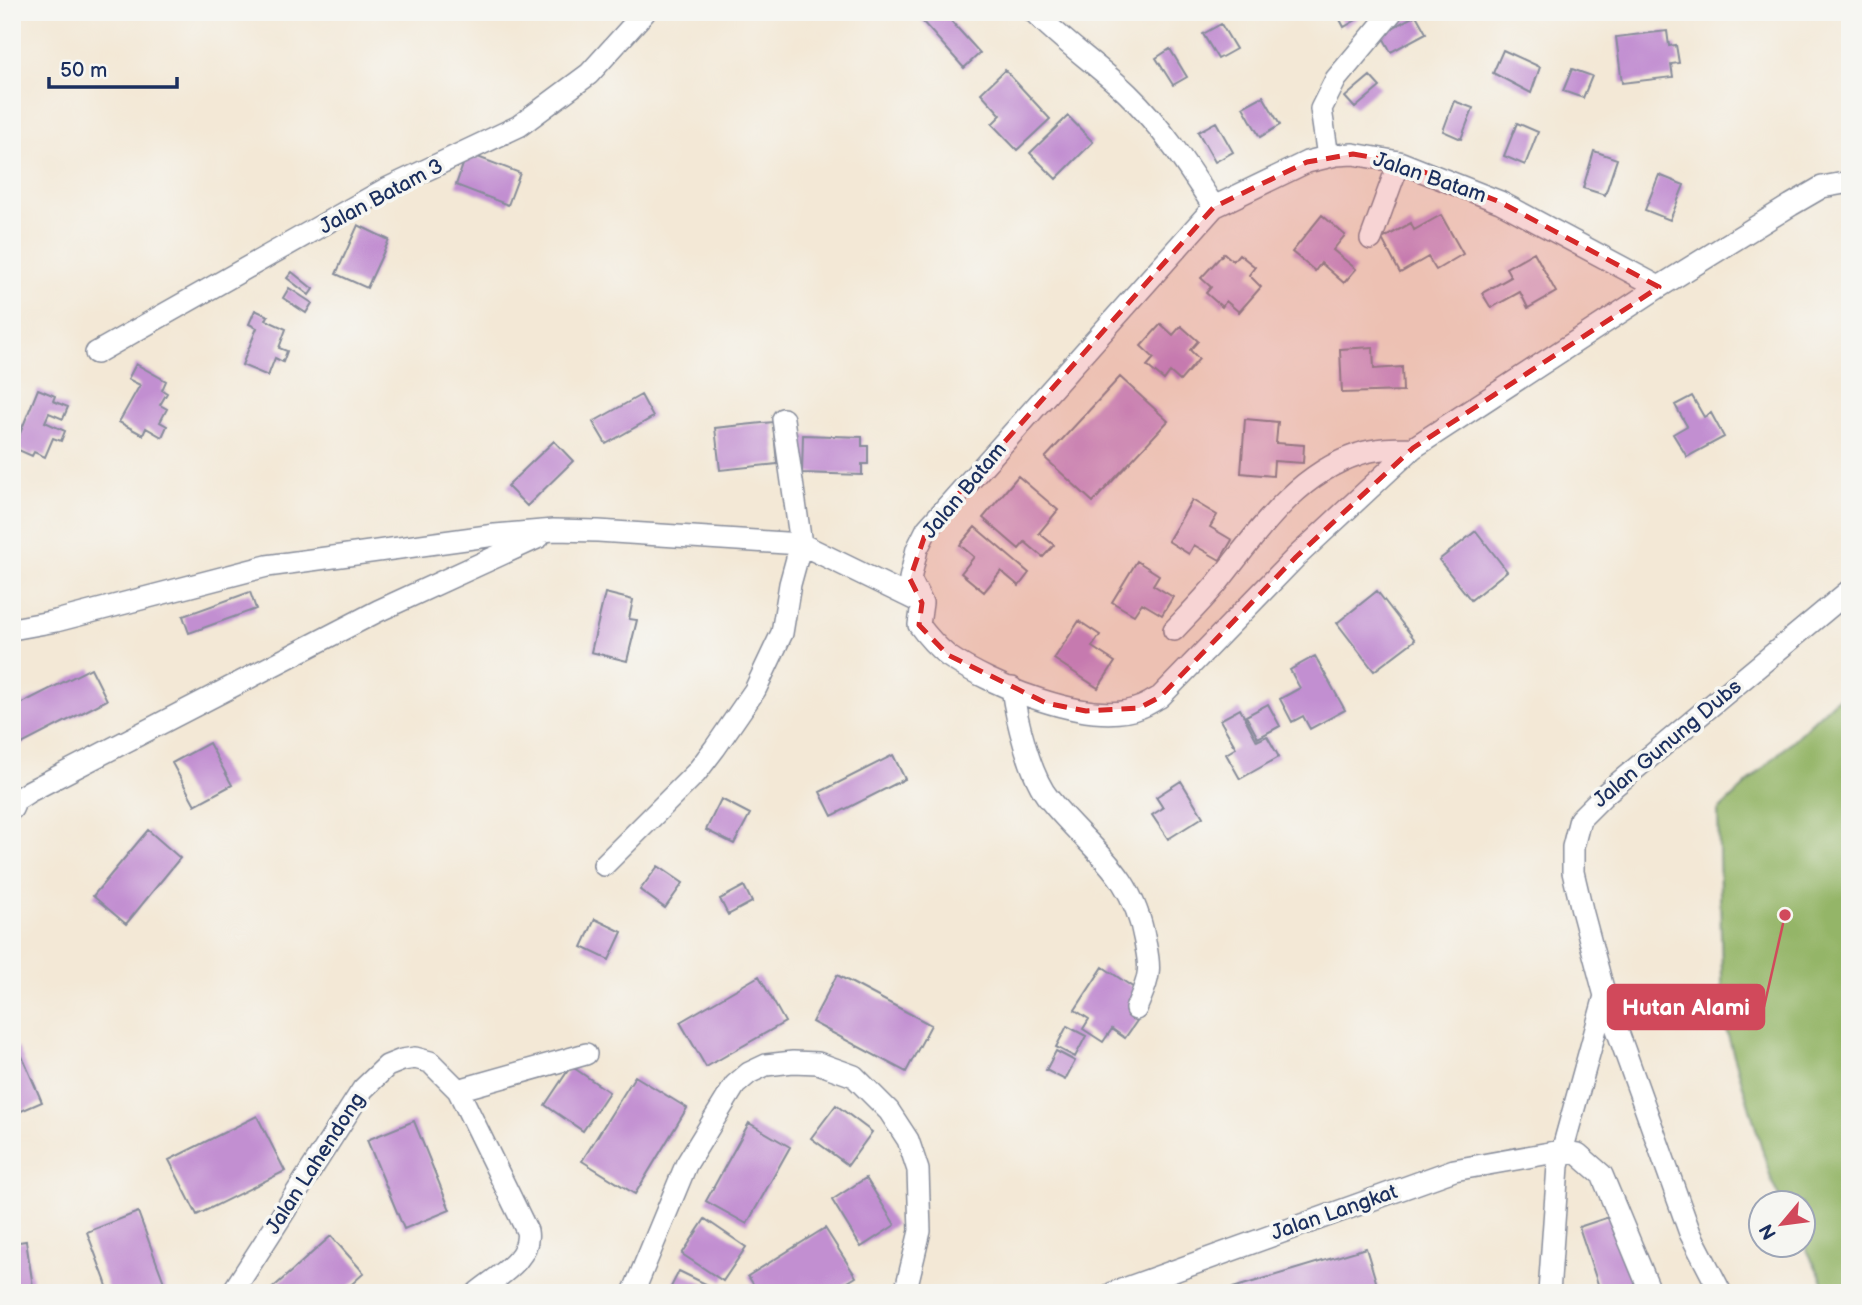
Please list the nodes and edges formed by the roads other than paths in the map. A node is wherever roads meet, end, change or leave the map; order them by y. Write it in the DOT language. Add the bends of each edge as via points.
graph roads {
  1 [pos="645,12"];
  2 [pos="1034,12"];
  3 [pos="1392,12"];
  4 [pos="1328,156"];
  5 [pos="1399,162"];
  6 [pos="1850,182"];
  7 [pos="1213,207"];
  8 [pos="1371,239"];
  9 [pos="1659,287"];
  10 [pos="96,353"];
  11 [pos="783,419"];
  12 [pos="1413,448"];
  13 [pos="554,530"];
  14 [pos="801,544"];
  15 [pos="1850,590"];
  16 [pos="922,603"];
  17 [pos="12,629"];
  18 [pos="1174,630"];
  19 [pos="1012,688"];
  20 [pos="12,809"];
  21 [pos="604,865"];
  22 [pos="1605,996"];
  23 [pos="1136,1009"];
  24 [pos="586,1054"];
  25 [pos="458,1090"];
  26 [pos="1561,1151"];
  27 [pos="232,1293"];
  28 [pos="477,1293"];
  29 [pos="633,1293"];
  30 [pos="905,1293"];
  31 [pos="1113,1293"];
  32 [pos="1549,1293"];
  33 [pos="1651,1293"];
  34 [pos="1721,1293"];
  1 -- 10 [label="street, Jalan Batam 3" via="589,74 519,126 386,189"];
  2 -- 7 [label="street" via="1155,122"];
  3 -- 4 [label="street" via="1336,79 1321,109"];
  4 -- 5 [label="street, Jalan Batam" via="1353,154"];
  4 -- 7 [label="street, Jalan Batam"];
  5 -- 8 [label="street"];
  5 -- 9 [label="street, Jalan Batam" via="1500,202"];
  6 -- 9 [label="street, Jalan Batam" via="1822,187"];
  7 -- 16 [label="street, Jalan Batam" via="928,529 917,549 911,579"];
  9 -- 12 [label="street, Jalan Batam"];
  11 -- 14 [label="street"];
  12 -- 18 [label="street" via="1360,453 1298,487"];
  12 -- 19 [label="street, Jalan Batam" via="1296,557 1160,697 1139,708 1086,711 1046,703"];
  13 -- 14 [label="street"];
  13 -- 17 [label="street" via="267,566"];
  13 -- 20 [label="street" via="377,611 30,791 16,800"];
  14 -- 16 [label="street"];
  14 -- 21 [label="street" via="782,633 755,690 696,773"];
  15 -- 22 [label="street, Jalan Gunung Dubs" via="1580,819 1573,872"];
  16 -- 19 [label="street, Jalan Batam" via="919,625 930,639 957,661"];
  19 -- 23 [label="street" via="1015,712 1047,797 1122,879 1134,901 1149,974"];
  22 -- 26 [label="street"];
  22 -- 34 [label="street, Jalan Gunung Dubs" via="1690,1233"];
  24 -- 25 [label="street"];
  25 -- 27 [label="street, Jalan Lahendong" via="430,1062 415,1058 387,1066 374,1077"];
  25 -- 28 [label="street, Jalan Lahendong" via="529,1240 522,1256"];
  26 -- 31 [label="street, Jalan Langkat" via="1454,1170"];
  26 -- 32 [label="street"];
  26 -- 33 [label="street" via="1578,1154 1602,1175"];
  29 -- 30 [label="street" via="687,1165 735,1085 766,1065 793,1062 818,1063 854,1076 889,1111 908,1140 918,1170 920,1231"];
}
